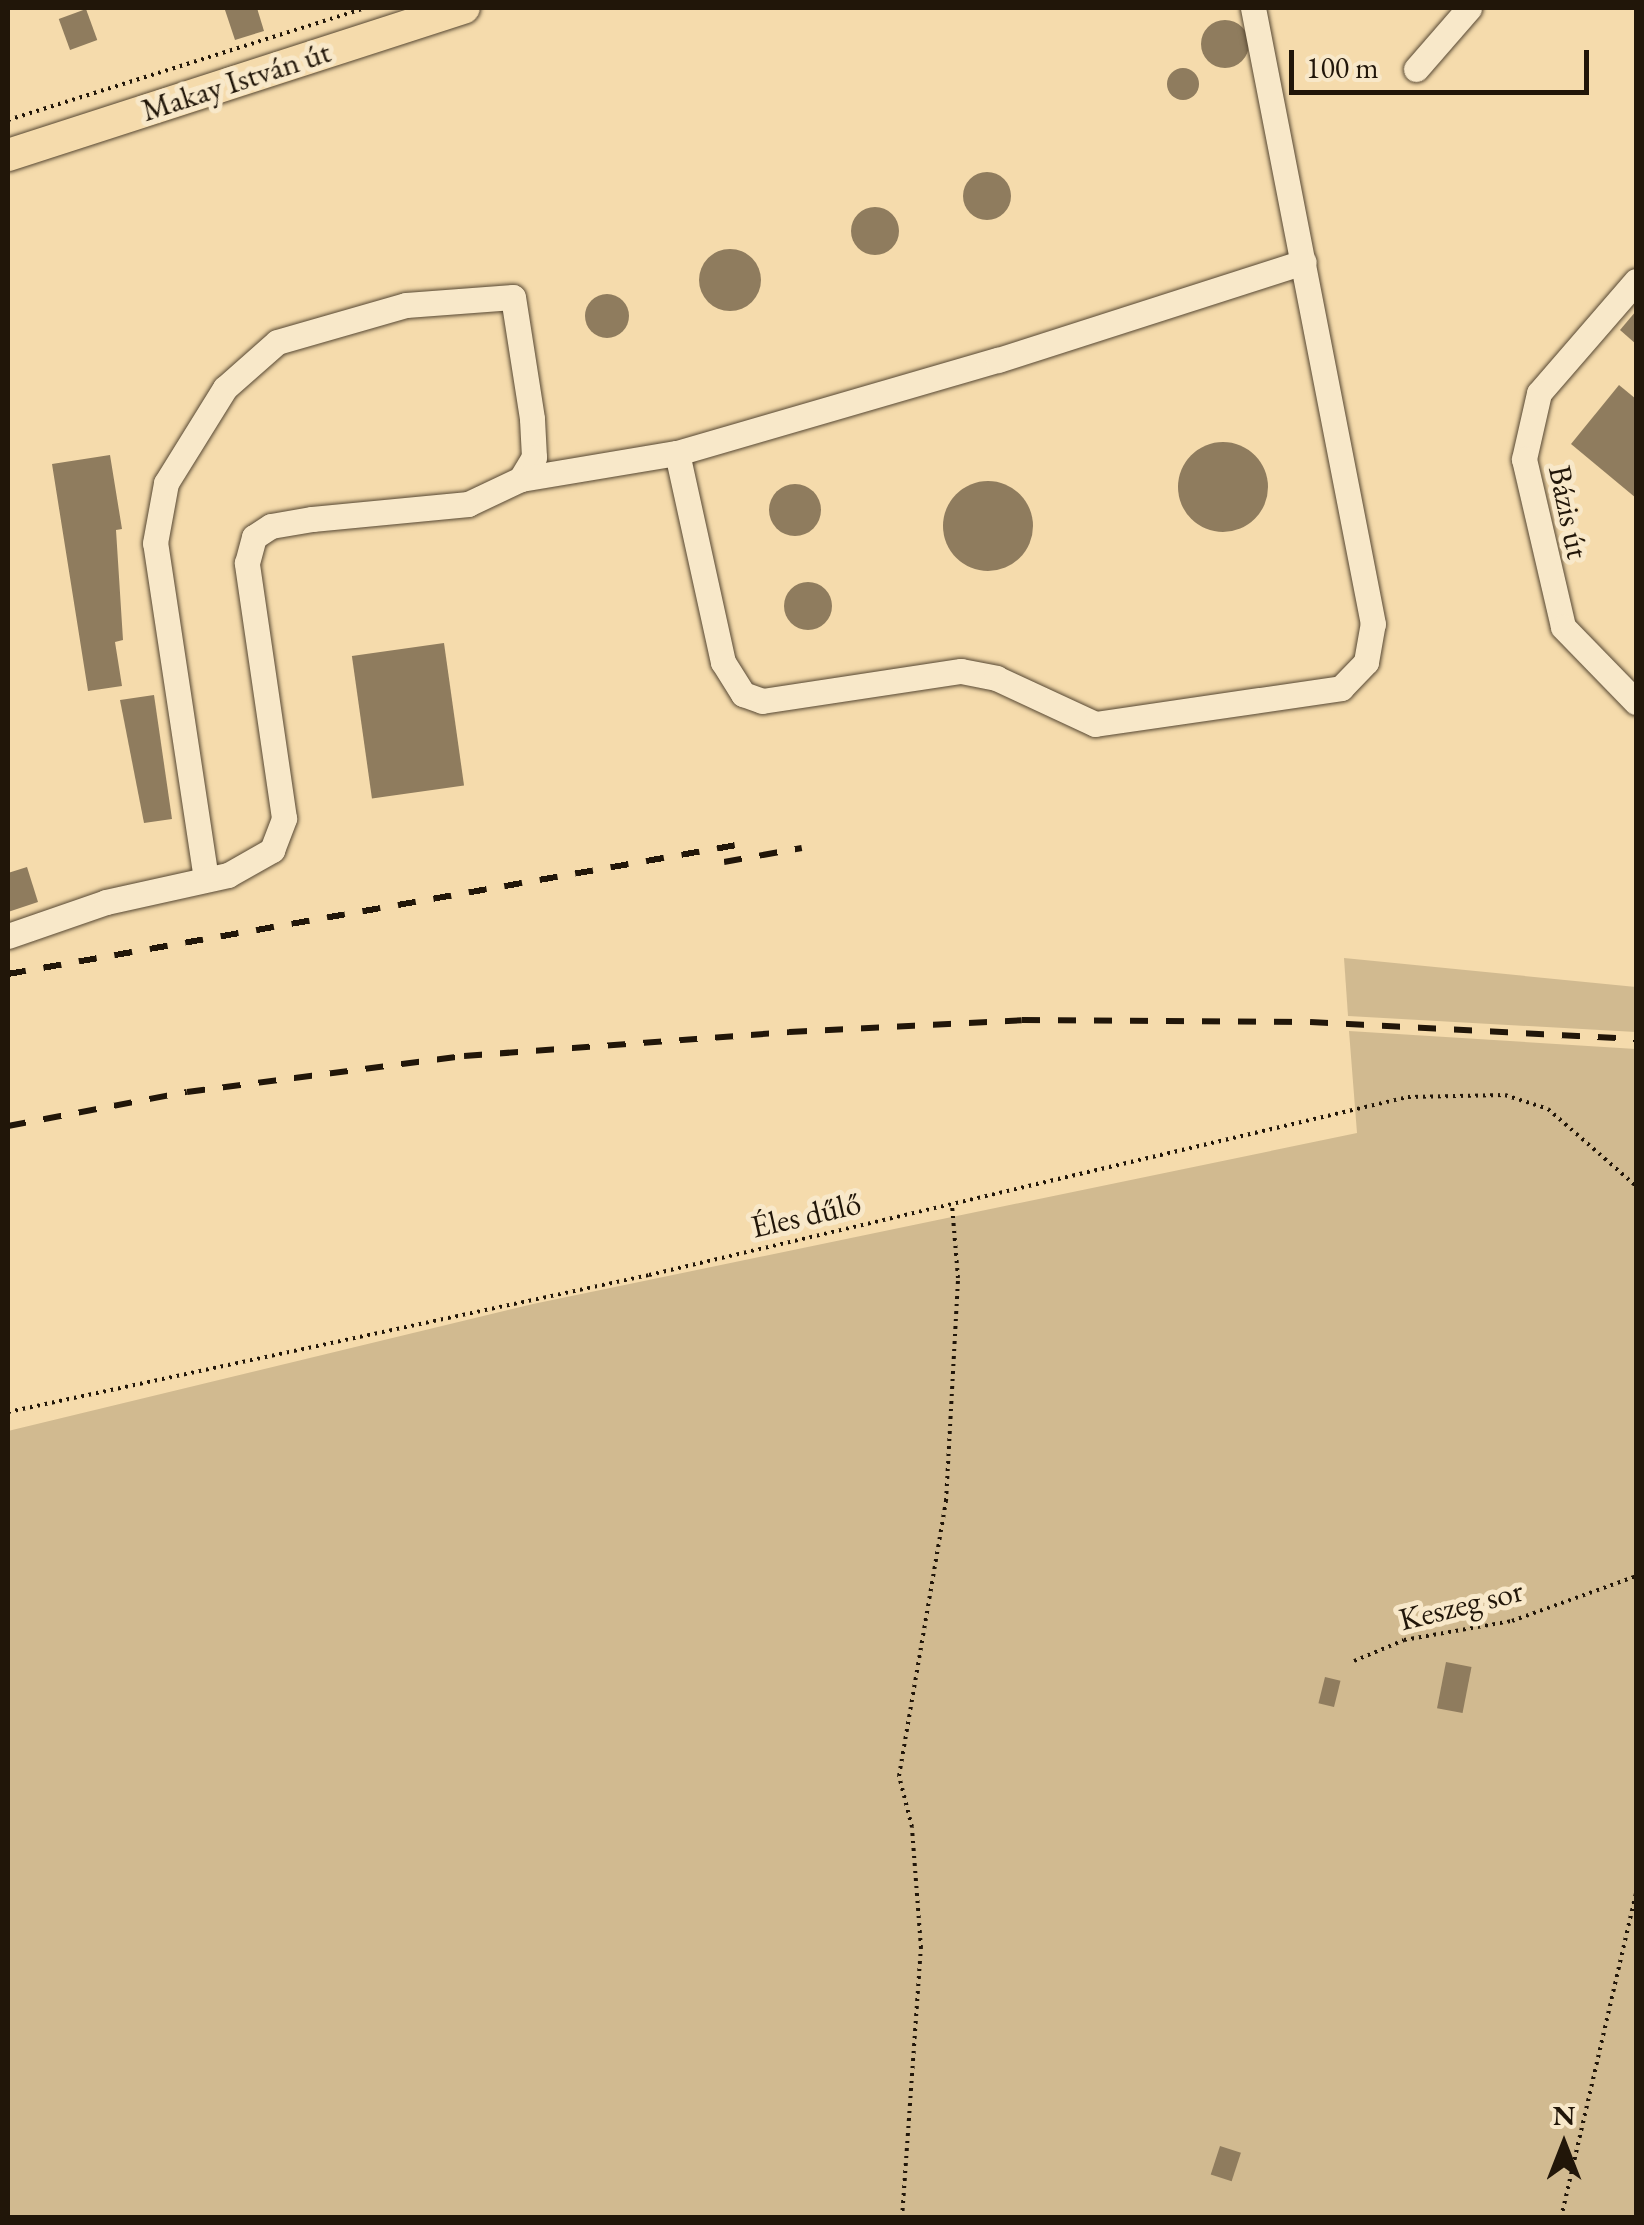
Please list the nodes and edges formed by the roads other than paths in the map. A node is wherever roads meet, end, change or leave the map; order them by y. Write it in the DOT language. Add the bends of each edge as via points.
graph roads {
  1 [pos="464,8"];
  2 [pos="1253,8"];
  3 [pos="1469,8"];
  4 [pos="1416,68"];
  5 [pos="8,155"];
  6 [pos="1304,262"];
  7 [pos="1636,281"];
  8 [pos="676,452"];
  9 [pos="521,479"];
  10 [pos="1636,702"];
  11 [pos="206,879"];
  12 [pos="8,936"];
  1 -- 5 [label="main road, Makay István út"];
  2 -- 6 [label="street"];
  3 -- 4 [label="street"];
  6 -- 8 [label="street" via="998,360"];
  6 -- 8 [label="street" via="1374,624 1366,662 1341,688 1325,693 1096,724 996,678 961,671 762,701 743,694 723,662"];
  7 -- 10 [label="street, Bázis út" via="1539,393 1524,459 1563,627"];
  8 -- 9 [label="street"];
  9 -- 11 [label="street" via="468,504 312,519 271,526 254,537 247,563 284,818 272,850 228,875"];
  9 -- 11 [label="street" via="534,456 513,298 406,305 277,342 224,388 166,483 155,543"];
  11 -- 12 [label="street" via="106,902"];
}
